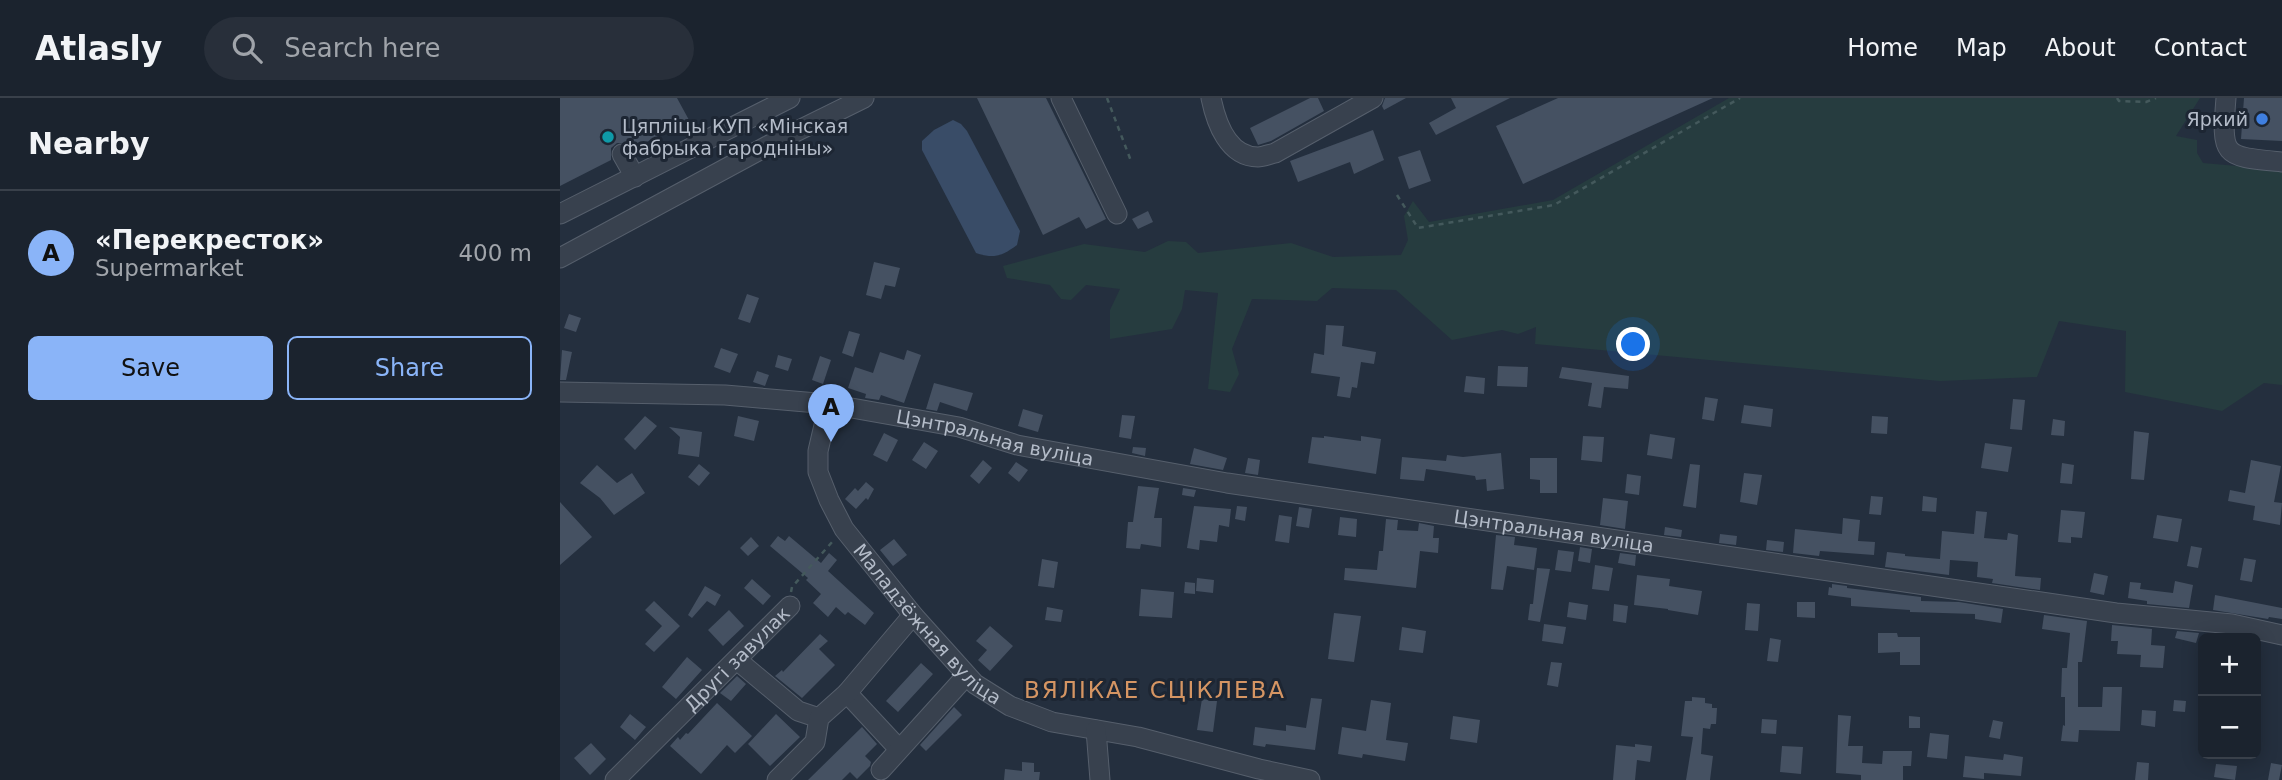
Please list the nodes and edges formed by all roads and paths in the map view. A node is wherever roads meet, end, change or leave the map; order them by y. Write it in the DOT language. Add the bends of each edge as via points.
graph roads {
  1 [pos="790,98"];
  2 [pos="864,98"];
  3 [pos="1060,98"];
  4 [pos="1107,98"];
  5 [pos="1211,98"];
  6 [pos="1373,98"];
  7 [pos="1740,98"];
  8 [pos="2118,98"];
  9 [pos="2156,98"];
  10 [pos="2226,98"];
  11 [pos="622,154"];
  12 [pos="1132,160"];
  13 [pos="2282,162"];
  14 [pos="635,177"];
  15 [pos="1397,195"];
  16 [pos="560,214"];
  17 [pos="1117,214"];
  18 [pos="560,258"];
  19 [pos="560,392"];
  20 [pos="829,404"];
  21 [pos="844,529"];
  22 [pos="790,606"];
  23 [pos="913,615"];
  24 [pos="2282,635"];
  25 [pos="737,660"];
  26 [pos="966,676"];
  27 [pos="847,693"];
  28 [pos="819,718"];
  29 [pos="1096,730"];
  30 [pos="899,749"];
  31 [pos="881,770"];
  32 [pos="615,780"];
  33 [pos="777,780"];
  34 [pos="1100,780"];
  35 [pos="1310,780"];
  1 -- 14 [label="street"];
  2 -- 18 [label="street"];
  3 -- 17 [label="street"];
  4 -- 12 [label="path"];
  5 -- 6 [label="street" via="1228,142 1240,152 1258,157 1275,153"];
  7 -- 15 [label="path" via="1554,205 1418,228"];
  8 -- 9 [label="path" via="2147,102"];
  10 -- 13 [label="street" via="2226,145 2241,158"];
  11 -- 14 [label="street"];
  14 -- 16 [label="street"];
  19 -- 20 [label="street, Цэнтральная вуліца" via="725,395"];
  20 -- 21 [label="street, Маладзёжная вуліца" via="818,472"];
  20 -- 24 [label="street, Цэнтральная вуліца" via="960,427 1017,445 1227,482 2116,613 2232,624"];
  21 -- 22 [label="path, Другі завулак" via="792,587"];
  21 -- 23 [label="street, Маладзёжная вуліца"];
  22 -- 25 [label="street, Другі завулак"];
  23 -- 26 [label="street, Маладзёжная вуліца"];
  23 -- 27 [label="street"];
  25 -- 28 [label="street" via="798,711"];
  25 -- 32 [label="street, Другі завулак"];
  26 -- 29 [label="street, Маладзёжная вуліца" via="1020,710 1059,724"];
  26 -- 30 [label="street"];
  27 -- 28 [label="street"];
  27 -- 30 [label="street"];
  28 -- 33 [label="street" via="815,742"];
  29 -- 34 [label="street"];
  29 -- 35 [label="street, Маладзёжная вуліца"];
  30 -- 31 [label="street"];
}
